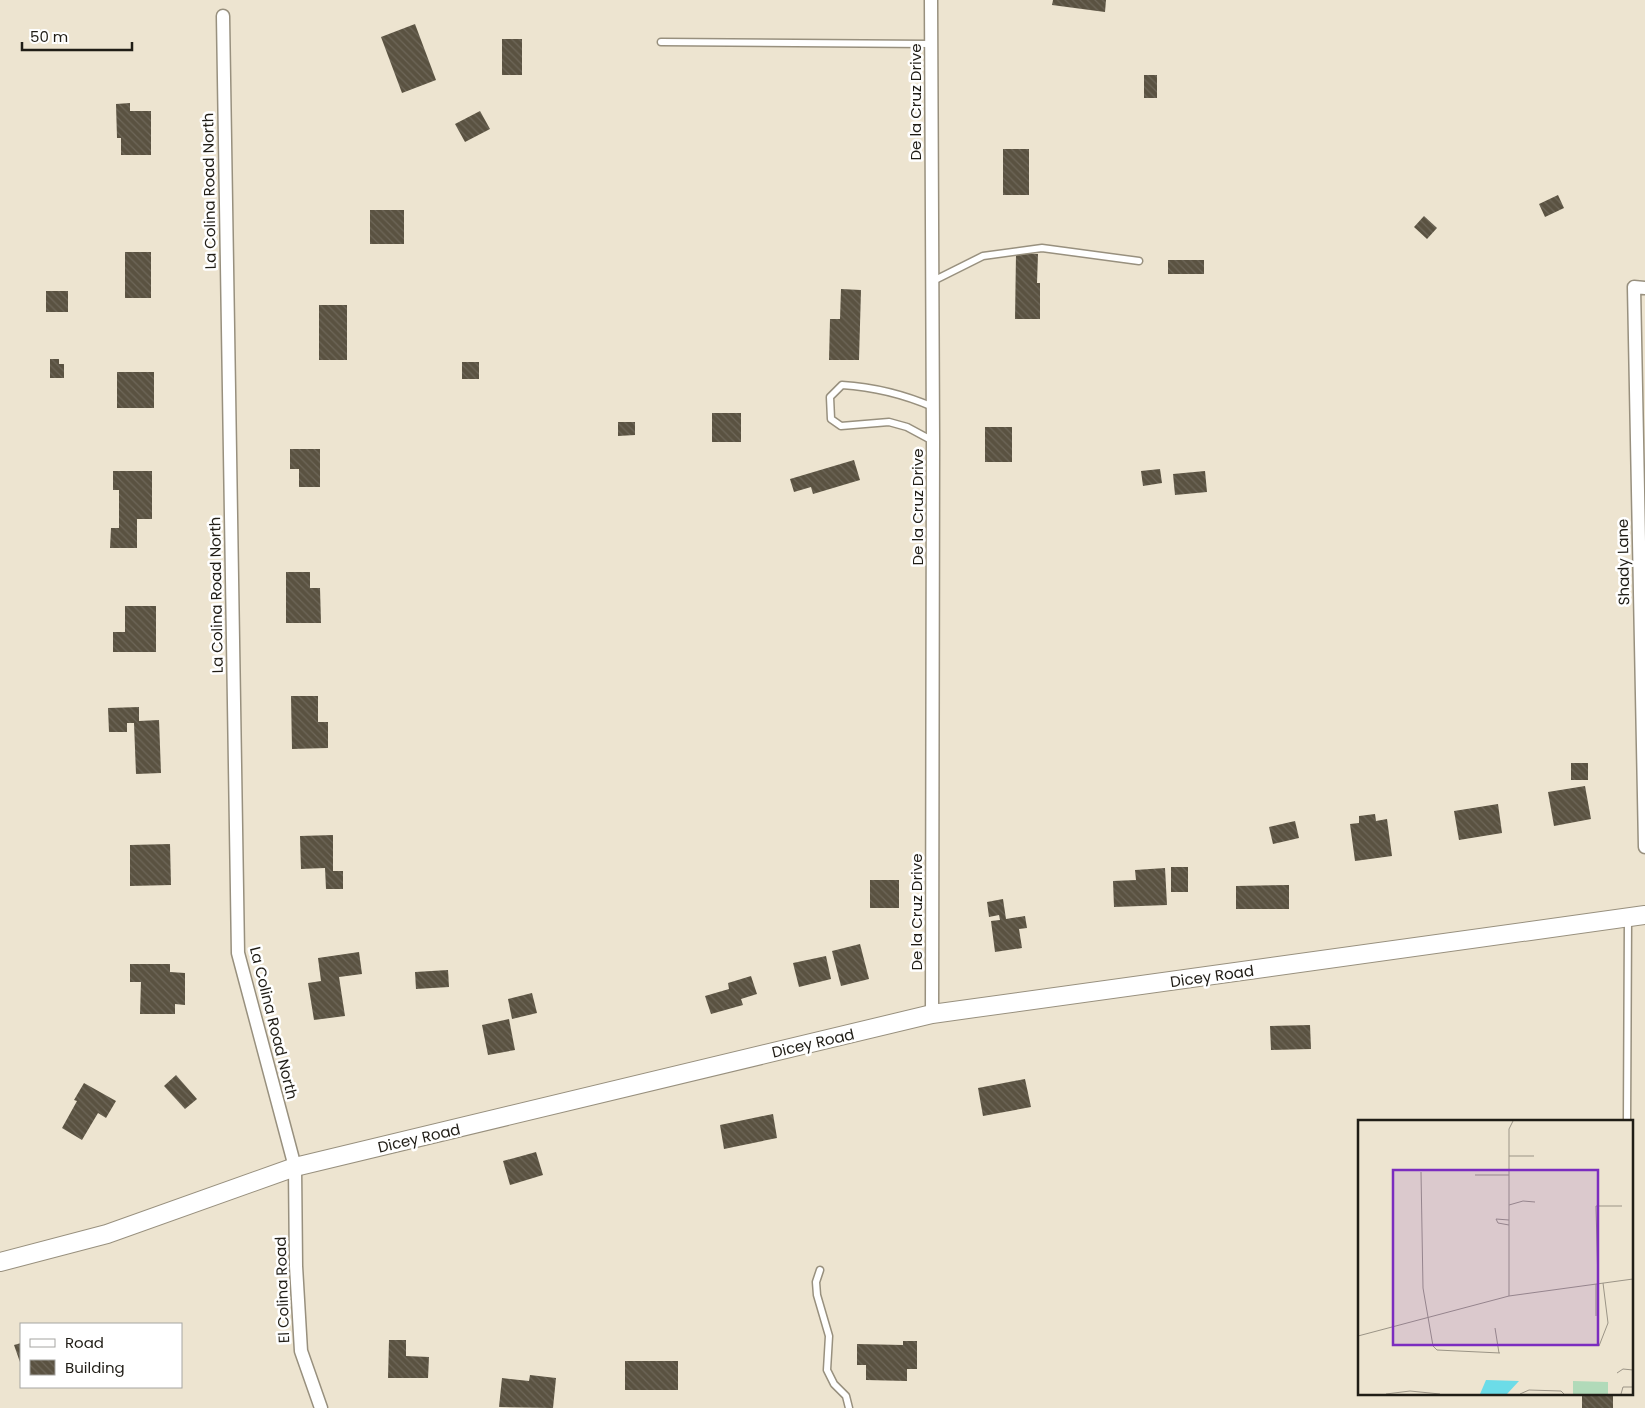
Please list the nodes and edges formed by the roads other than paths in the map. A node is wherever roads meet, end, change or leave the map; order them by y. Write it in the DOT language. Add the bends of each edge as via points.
graph roads {
  1 [pos="931,0"];
  2 [pos="223,16"];
  3 [pos="661,42"];
  4 [pos="930,44"];
  5 [pos="1138,261"];
  6 [pos="933,281"];
  7 [pos="1645,288"];
  8 [pos="932,406"];
  9 [pos="933,441"];
  10 [pos="1645,847"];
  11 [pos="1636,917"];
  12 [pos="932,1014"];
  13 [pos="1628,1120"];
  14 [pos="295,1167"];
  15 [pos="0,1262"];
  16 [pos="820,1270"];
  17 [pos="321,1408"];
  18 [pos="849,1408"];
  1 -- 4 [label="street, De la Cruz Drive"];
  2 -- 14 [label="street, La Colina Road North" via="238,953"];
  3 -- 4 [label="lane"];
  4 -- 6 [label="street, De la Cruz Drive"];
  5 -- 6 [label="lane" via="1042,248 983,256"];
  6 -- 8 [label="street, De la Cruz Drive"];
  7 -- 10 [label="street, Shady Lane" via="1634,287"];
  8 -- 9 [label="street, De la Cruz Drive"];
  8 -- 9 [label="lane" via="864,386 842,385 830,397 831,419 841,426 889,422 907,427"];
  9 -- 12 [label="street, De la Cruz Drive"];
  11 -- 12 [label="street, Dicey Road"];
  11 -- 13 [label="lane"];
  12 -- 14 [label="street, Dicey Road"];
  14 -- 15 [label="street, Dicey Road" via="106,1234"];
  14 -- 17 [label="street, El Colina Road" via="301,1351"];
  16 -- 18 [label="lane" via="816,1282 829,1336 827,1370 834,1384 846,1396"];
}
